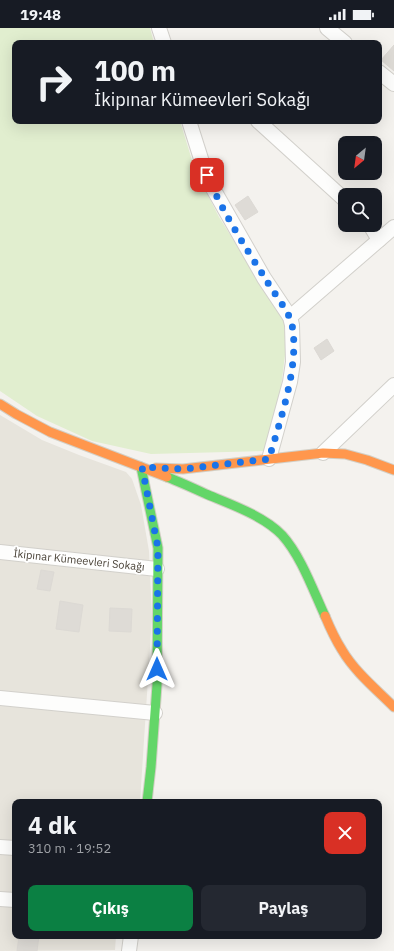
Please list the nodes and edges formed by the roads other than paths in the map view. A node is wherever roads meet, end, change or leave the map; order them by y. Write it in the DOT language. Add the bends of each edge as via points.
graph roads {
  1 [pos="159,28"];
  2 [pos="327,28"];
  3 [pos="163,40"];
  4 [pos="341,40"];
  5 [pos="382,74"];
  6 [pos="394,84"];
  7 [pos="190,124"];
  8 [pos="261,124"];
  9 [pos="338,194"];
  10 [pos="394,227"];
  11 [pos="374,232"];
  12 [pos="379,240"];
  13 [pos="290,317"];
  14 [pos="394,385"];
  15 [pos="0,404"];
  16 [pos="323,453"];
  17 [pos="269,459"];
  18 [pos="142,467"];
  19 [pos="394,470"];
  20 [pos="0,552"];
  21 [pos="157,568"];
  22 [pos="0,698"];
  23 [pos="394,707"];
  24 [pos="155,713"];
  25 [pos="147,799"];
  26 [pos="0,847"];
  27 [pos="12,848"];
  28 [pos="0,899"];
  29 [pos="12,900"];
  30 [pos="131,939"];
  31 [pos="130,951"];
  1 -- 3 [label="street"];
  2 -- 4 [label="street"];
  5 -- 6 [label="street"];
  7 -- 13 [label="street" via="202,165 217,197"];
  8 -- 9 [label="street"];
  10 -- 12 [label="street"];
  11 -- 12 [label="street"];
  12 -- 13 [label="street"];
  13 -- 17 [label="street" via="293,362"];
  14 -- 16 [label="street"];
  15 -- 18 [label="street" via="64,438"];
  16 -- 17 [label="street"];
  16 -- 19 [label="street" via="345,454"];
  17 -- 18 [label="street" via="183,469"];
  18 -- 21 [label="street, İkipınar Kümeevleri Sokağı" via="158,548"];
  18 -- 23 [label="street" via="217,498 255,516 275,529 287,541 302,567 342,649 357,669"];
  20 -- 21 [label="street, İkipınar Kümeevleri Sokağı"];
  21 -- 24 [label="street, İkipınar Kümeevleri Sokağı"];
  22 -- 24 [label="street"];
  24 -- 25 [label="street, İkipınar Kümeevleri Sokağı"];
  26 -- 27 [label="street"];
  28 -- 29 [label="street"];
  30 -- 31 [label="street"];
}
